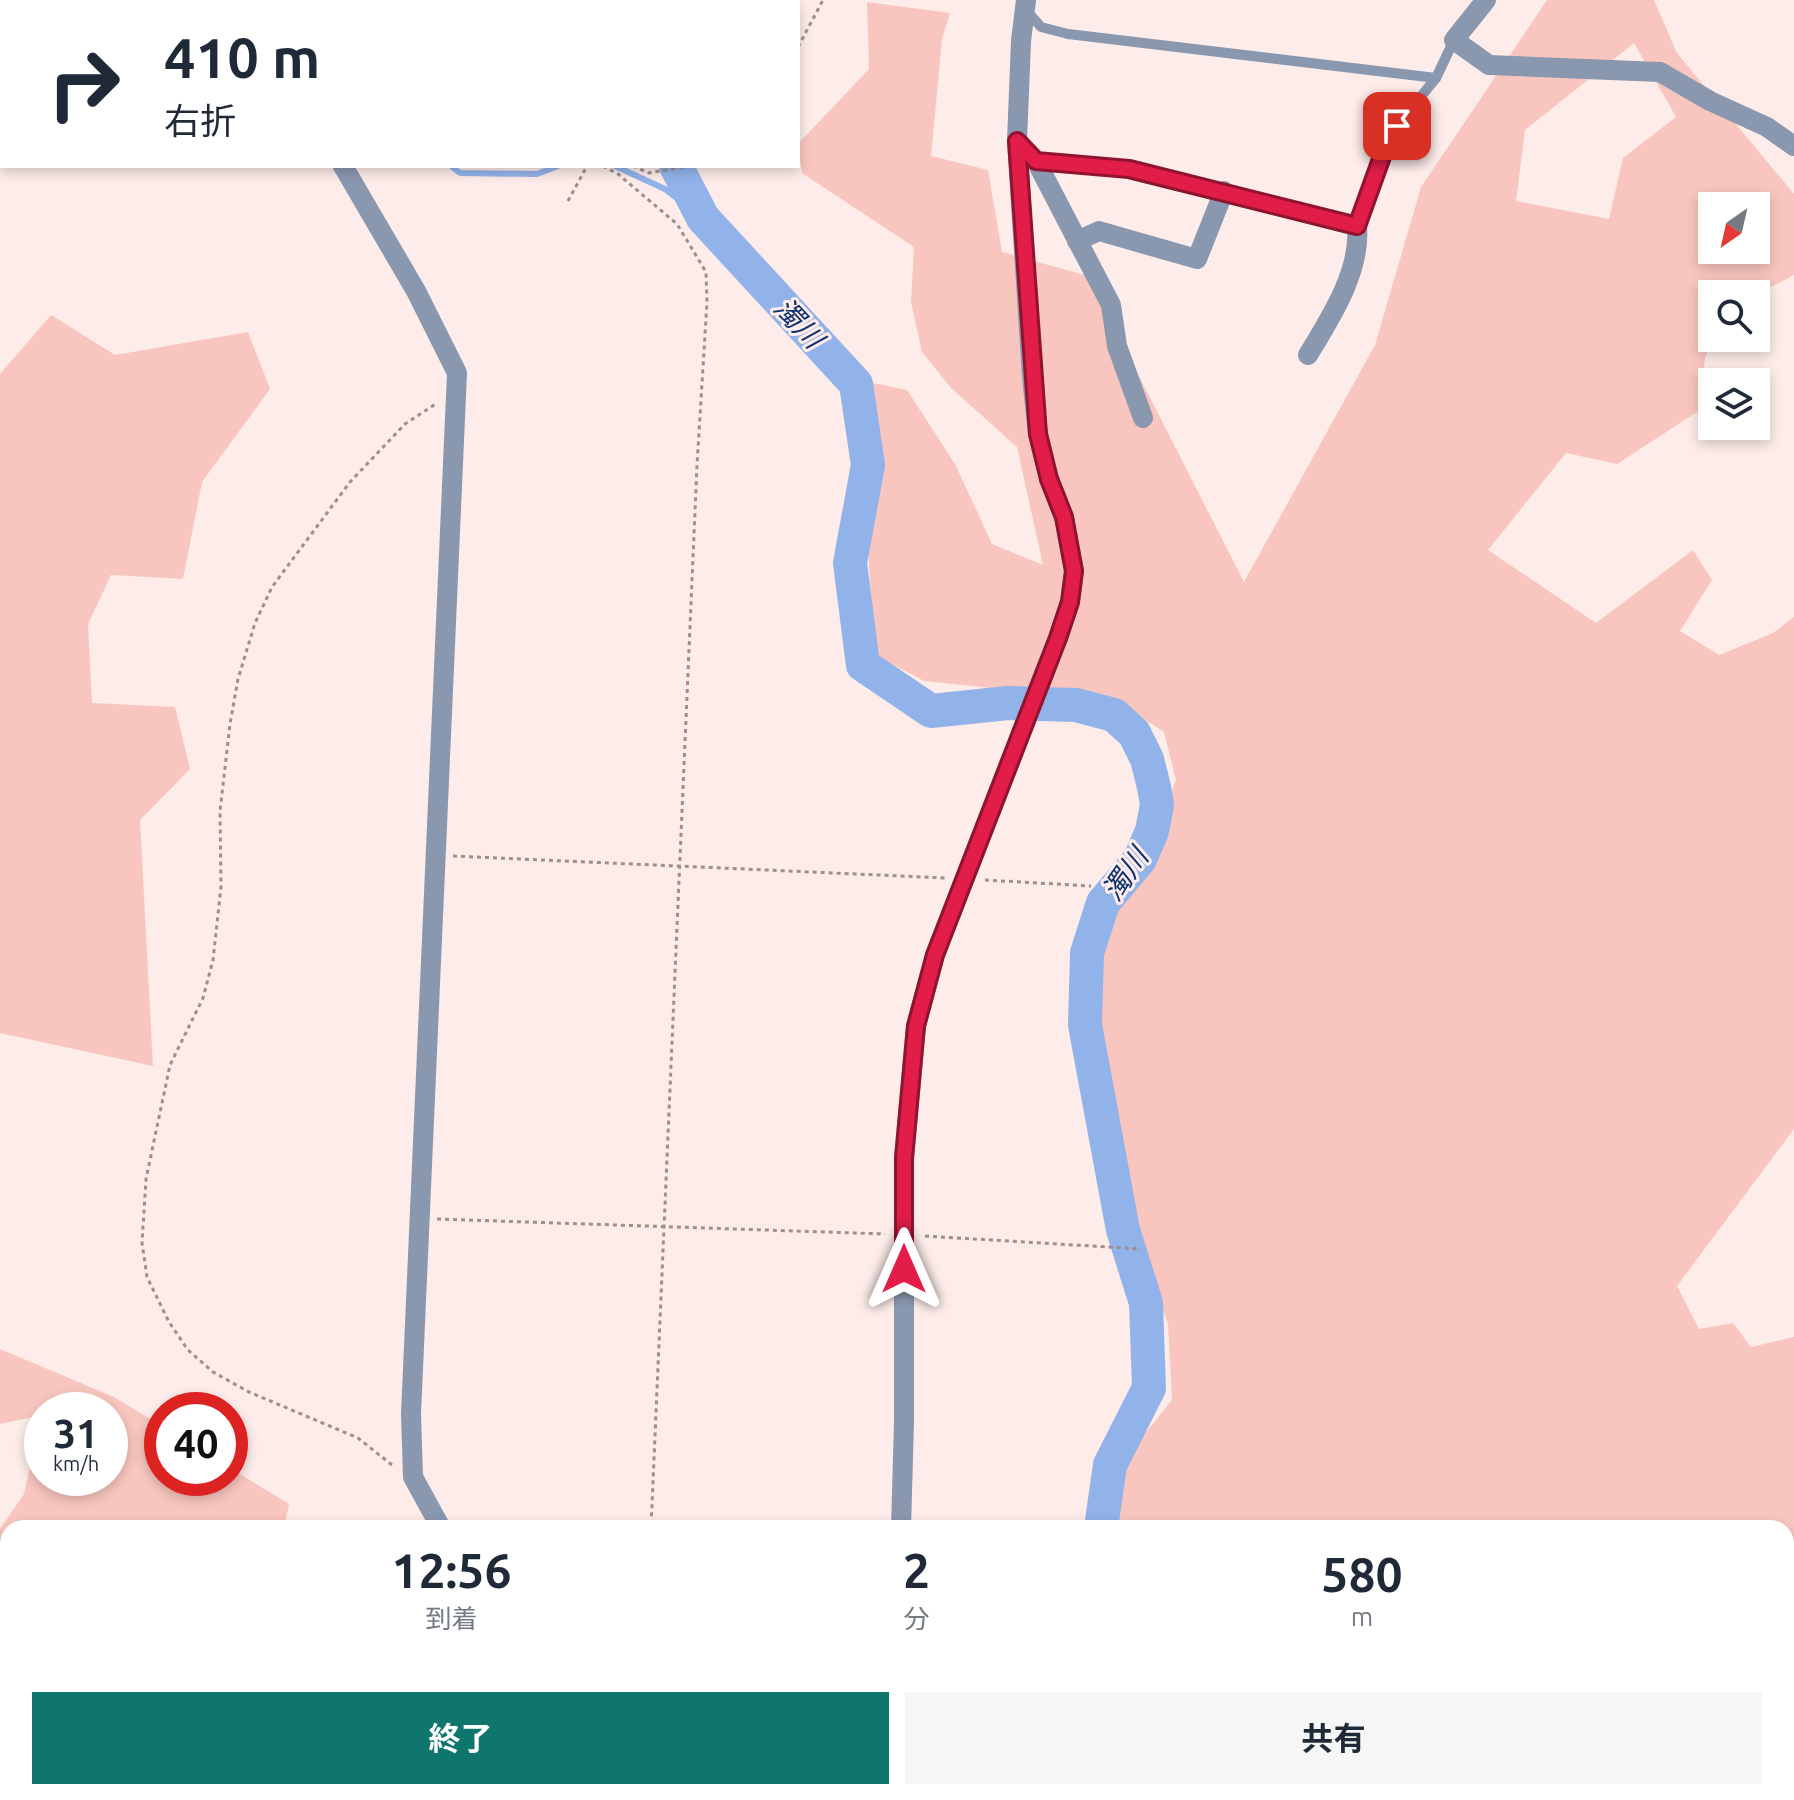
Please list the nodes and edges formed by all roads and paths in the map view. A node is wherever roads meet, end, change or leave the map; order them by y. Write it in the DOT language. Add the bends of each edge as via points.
graph roads {
  1 [pos="823,0"];
  2 [pos="1486,0"];
  3 [pos="1025,4"];
  4 [pos="1454,40"];
  5 [pos="800,43"];
  6 [pos="1436,78"];
  7 [pos="1017,141"];
  8 [pos="1794,146"];
  9 [pos="1036,161"];
  10 [pos="344,168"];
  11 [pos="586,168"];
  12 [pos="607,168"];
  13 [pos="638,168"];
  14 [pos="677,168"];
  15 [pos="1129,169"];
  16 [pos="1224,191"];
  17 [pos="568,201"];
  18 [pos="1357,226"];
  19 [pos="1077,241"];
  20 [pos="1308,355"];
  21 [pos="456,398"];
  22 [pos="1143,418"];
  23 [pos="438,855"];
  24 [pos="680,866"];
  25 [pos="964,879"];
  26 [pos="1091,886"];
  27 [pos="419,1218"];
  28 [pos="664,1227"];
  29 [pos="903,1235"];
  30 [pos="1141,1249"];
  31 [pos="413,1477"];
  32 [pos="437,1520"];
  33 [pos="651,1520"];
  34 [pos="901,1520"];
  1 -- 5 [label="path"];
  2 -- 4 [label="street"];
  3 -- 6 [label="lane" via="1041,27 1068,34"];
  3 -- 7 [label="street"];
  4 -- 6 [label="lane"];
  4 -- 8 [label="street" via="1489,65 1660,72"];
  6 -- 18 [label="lane" via="1397,126"];
  7 -- 9 [label="street"];
  7 -- 25 [label="street" via="1038,434 1068,530 1074,571 1058,638"];
  9 -- 15 [label="lane"];
  9 -- 19 [label="street"];
  10 -- 21 [label="street" via="457,373"];
  11 -- 17 [label="path"];
  12 -- 24 [label="path" via="677,224 706,272"];
  13 -- 14 [label="path" via="649,173"];
  15 -- 16 [label="street"];
  16 -- 18 [label="street"];
  16 -- 19 [label="street" via="1197,259 1099,231"];
  18 -- 20 [label="street" via="1359,247 1334,311"];
  19 -- 22 [label="street" via="1111,305 1117,346"];
  21 -- 23 [label="street"];
  21 -- 31 [label="path" via="423,410 386,441 313,529 272,587 255,623 230,724 213,960 203,998 170,1065 146,1179 142,1243 147,1277 169,1322 188,1350 213,1372 358,1438"];
  23 -- 24 [label="path"];
  23 -- 27 [label="street"];
  24 -- 25 [label="path"];
  24 -- 28 [label="path"];
  25 -- 26 [label="path"];
  25 -- 29 [label="street" via="916,1026"];
  27 -- 28 [label="path"];
  27 -- 31 [label="street"];
  28 -- 29 [label="path"];
  28 -- 33 [label="path"];
  29 -- 30 [label="path"];
  29 -- 34 [label="street"];
  31 -- 32 [label="street"];
}
